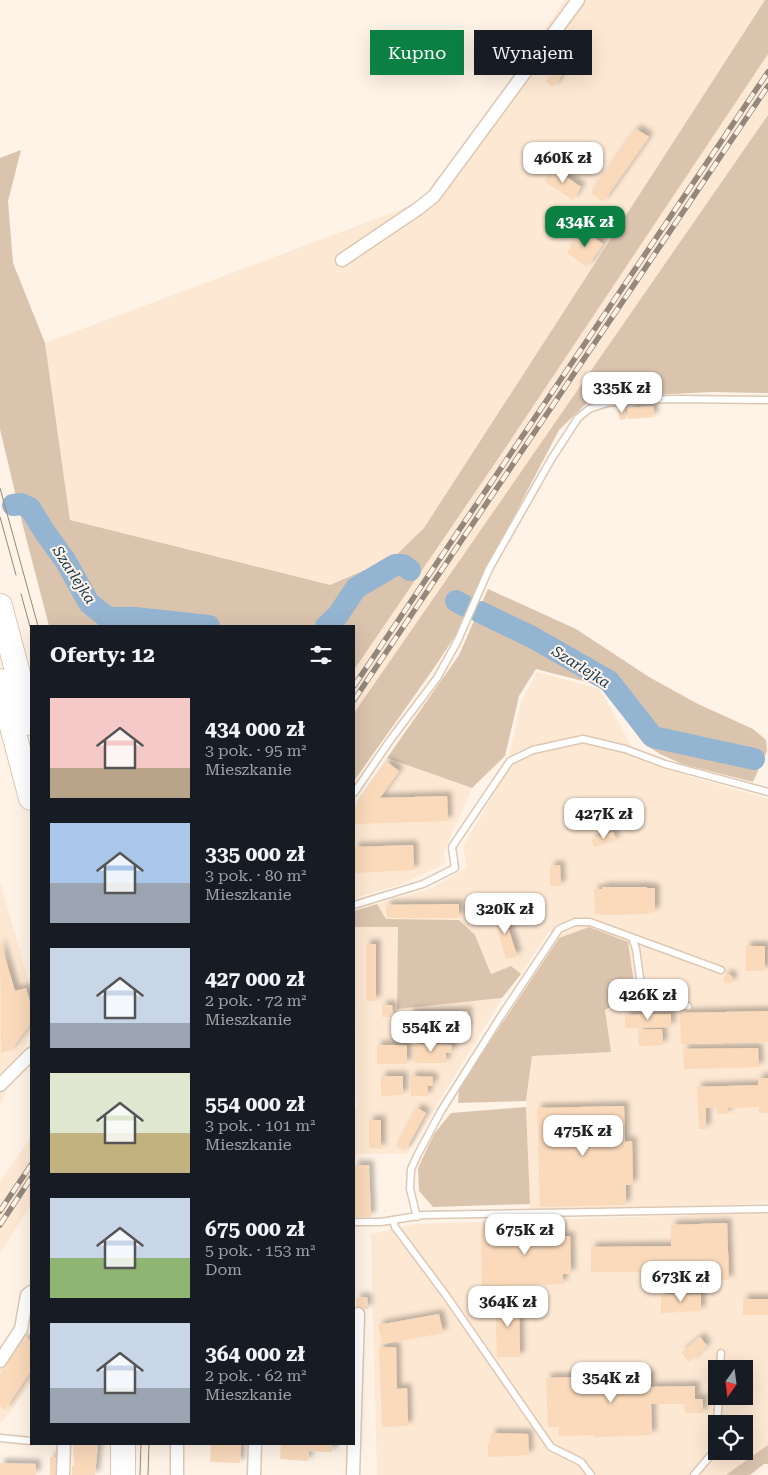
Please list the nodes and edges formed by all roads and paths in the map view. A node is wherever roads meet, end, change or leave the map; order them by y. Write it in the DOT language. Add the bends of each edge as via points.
graph roads {
  1 [pos="578,0"];
  2 [pos="342,260"];
  3 [pos="768,400"];
  4 [pos="0,606"];
  5 [pos="0,681"];
  6 [pos="30,719"];
  7 [pos="355,792"];
  8 [pos="768,792"];
  9 [pos="30,794"];
  10 [pos="355,905"];
  11 [pos="632,936"];
  12 [pos="721,970"];
  13 [pos="688,1006"];
  14 [pos="30,1055"];
  15 [pos="0,1086"];
  16 [pos="768,1209"];
  17 [pos="417,1217"];
  18 [pos="393,1220"];
  19 [pos="355,1222"];
  20 [pos="30,1293"];
  21 [pos="358,1314"];
  22 [pos="26,1330"];
  23 [pos="721,1353"];
  24 [pos="721,1360"];
  25 [pos="0,1361"];
  26 [pos="355,1394"];
  27 [pos="0,1438"];
  28 [pos="30,1441"];
  29 [pos="64,1445"];
  30 [pos="123,1445"];
  31 [pos="177,1445"];
  32 [pos="256,1445"];
  33 [pos="353,1445"];
  34 [pos="708,1458"];
  35 [pos="64,1475"];
  36 [pos="123,1475"];
  37 [pos="177,1475"];
  38 [pos="254,1475"];
  39 [pos="352,1475"];
  40 [pos="591,1475"];
  41 [pos="694,1475"];
  1 -- 2 [label="street" via="434,196"];
  3 -- 7 [label="lane" via="607,402 589,409 578,418 489,569 457,642 437,678"];
  4 -- 6 [label="highway"];
  5 -- 9 [label="highway"];
  8 -- 10 [label="lane" via="583,739 533,750 510,761 452,847 455,868 423,884"];
  11 -- 12 [label="lane"];
  11 -- 13 [label="lane" via="644,1007"];
  11 -- 17 [label="lane" via="590,922 575,922 559,929 441,1111 418,1154 411,1169 410,1190"];
  14 -- 15 [label="street"];
  16 -- 17 [label="lane"];
  17 -- 18 [label="lane"];
  18 -- 19 [label="lane"];
  18 -- 40 [label="lane" via="551,1447 581,1462"];
  20 -- 22 [label="street" via="27,1295"];
  21 -- 26 [label="street"];
  22 -- 25 [label="street"];
  23 -- 24 [label="lane"];
  27 -- 28 [label="lane"];
  29 -- 35 [label="street"];
  30 -- 36 [label="highway"];
  31 -- 37 [label="street"];
  32 -- 38 [label="street"];
  33 -- 39 [label="street"];
  34 -- 41 [label="lane"];
}
